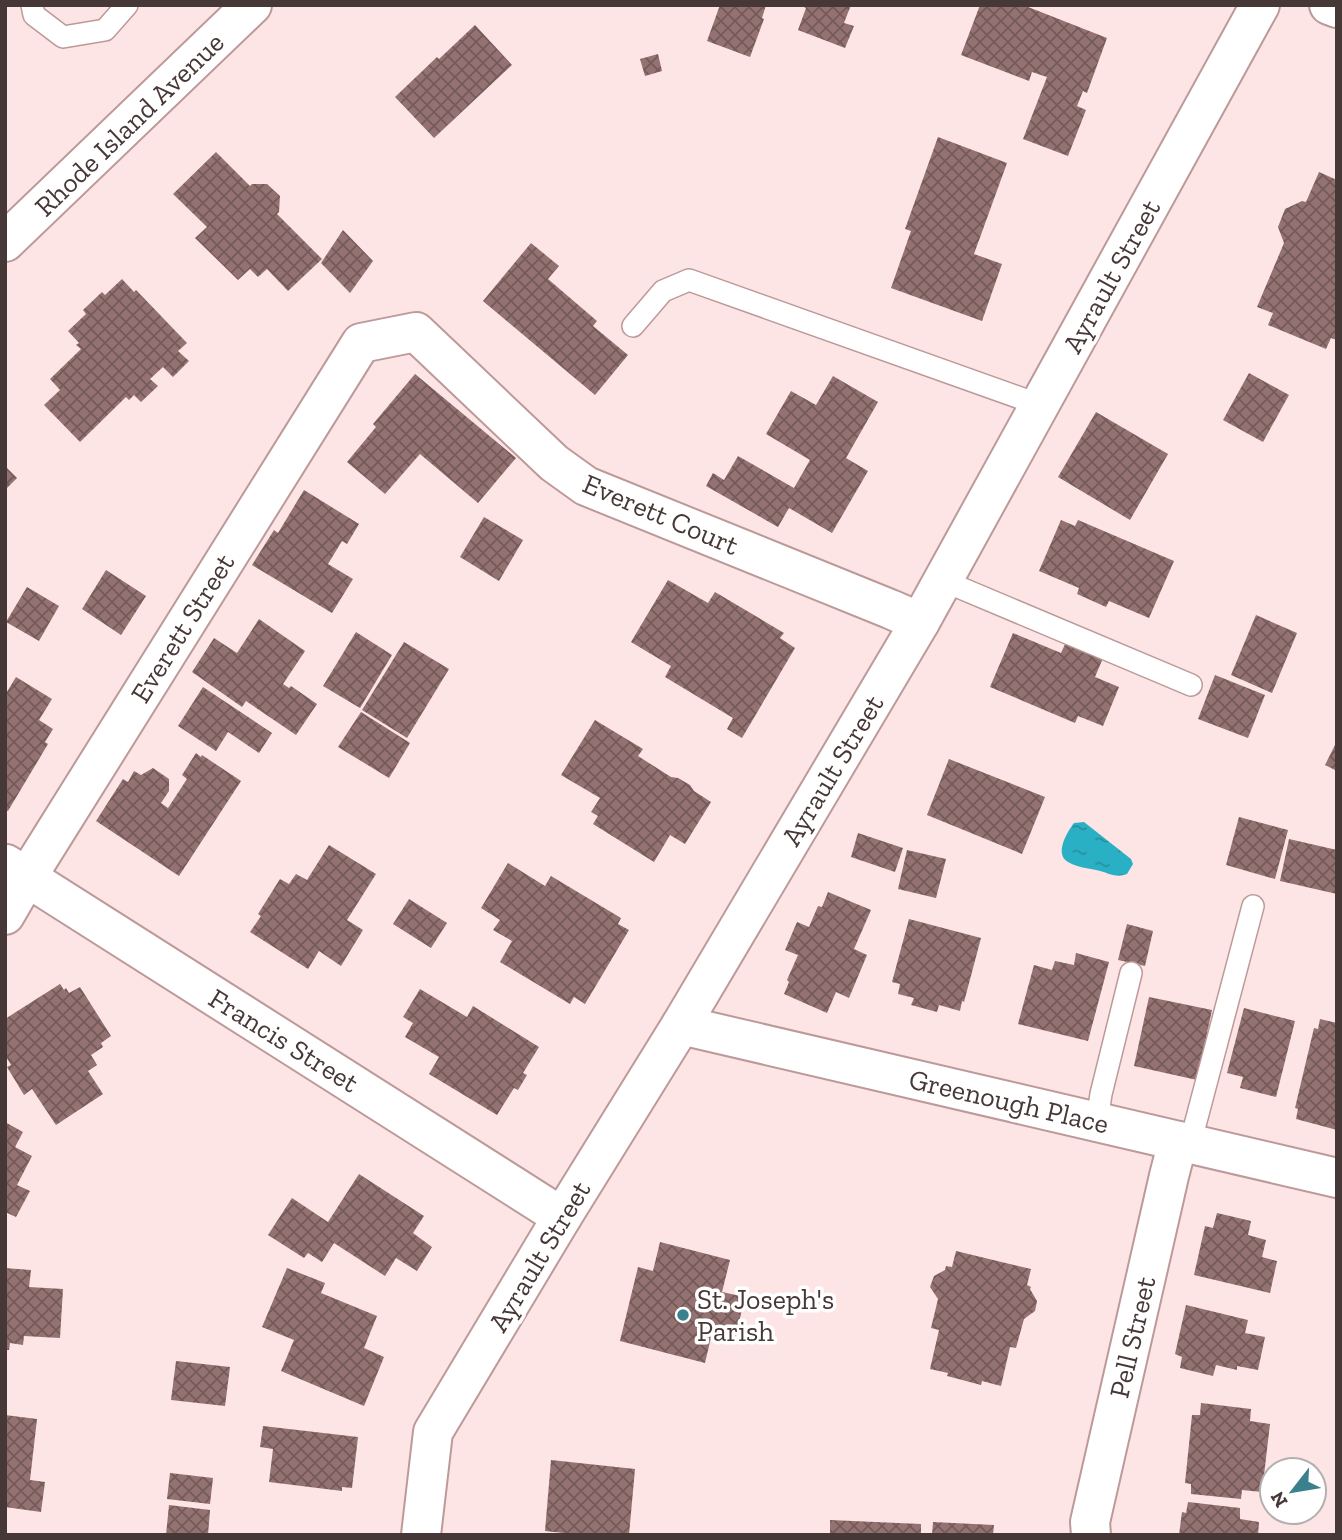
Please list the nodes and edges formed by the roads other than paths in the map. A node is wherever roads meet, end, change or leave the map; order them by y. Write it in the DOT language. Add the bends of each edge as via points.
graph roads {
  1 [pos="32,5"];
  2 [pos="127,5"];
  3 [pos="251,5"];
  4 [pos="1260,5"];
  5 [pos="1329,5"];
  6 [pos="1337,8"];
  7 [pos="5,242"];
  8 [pos="633,326"];
  9 [pos="361,342"];
  10 [pos="1040,404"];
  11 [pos="944,581"];
  12 [pos="920,622"];
  13 [pos="1191,685"];
  14 [pos="16,870"];
  15 [pos="1253,906"];
  16 [pos="5,915"];
  17 [pos="1131,973"];
  18 [pos="681,1025"];
  19 [pos="1097,1122"];
  20 [pos="1184,1142"];
  21 [pos="1337,1178"];
  22 [pos="562,1217"];
  23 [pos="421,1535"];
  24 [pos="1091,1535"];
  1 -- 2 [label="lane" via="34,16 63,37 105,30"];
  3 -- 7 [label="street, Rhode Island Avenue"];
  4 -- 10 [label="street, Ayrault Street"];
  5 -- 6 [label="street"];
  8 -- 10 [label="lane" via="663,291 689,280"];
  9 -- 12 [label="street, Everett Court" via="416,332 554,463 586,486"];
  9 -- 14 [label="street, Everett Street"];
  10 -- 11 [label="street, Ayrault Street"];
  11 -- 12 [label="street, Ayrault Street"];
  11 -- 13 [label="lane"];
  12 -- 18 [label="street, Ayrault Street"];
  14 -- 16 [label="street, Everett Street"];
  14 -- 22 [label="street, Francis Street"];
  15 -- 20 [label="lane"];
  17 -- 19 [label="lane"];
  18 -- 19 [label="street, Greenough Place"];
  18 -- 22 [label="street, Ayrault Street"];
  19 -- 20 [label="street, Greenough Place"];
  20 -- 21 [label="street, Greenough Place"];
  20 -- 24 [label="street, Pell Street" via="1169,1176 1090,1522"];
  22 -- 23 [label="street, Ayrault Street" via="433,1432"];
}
